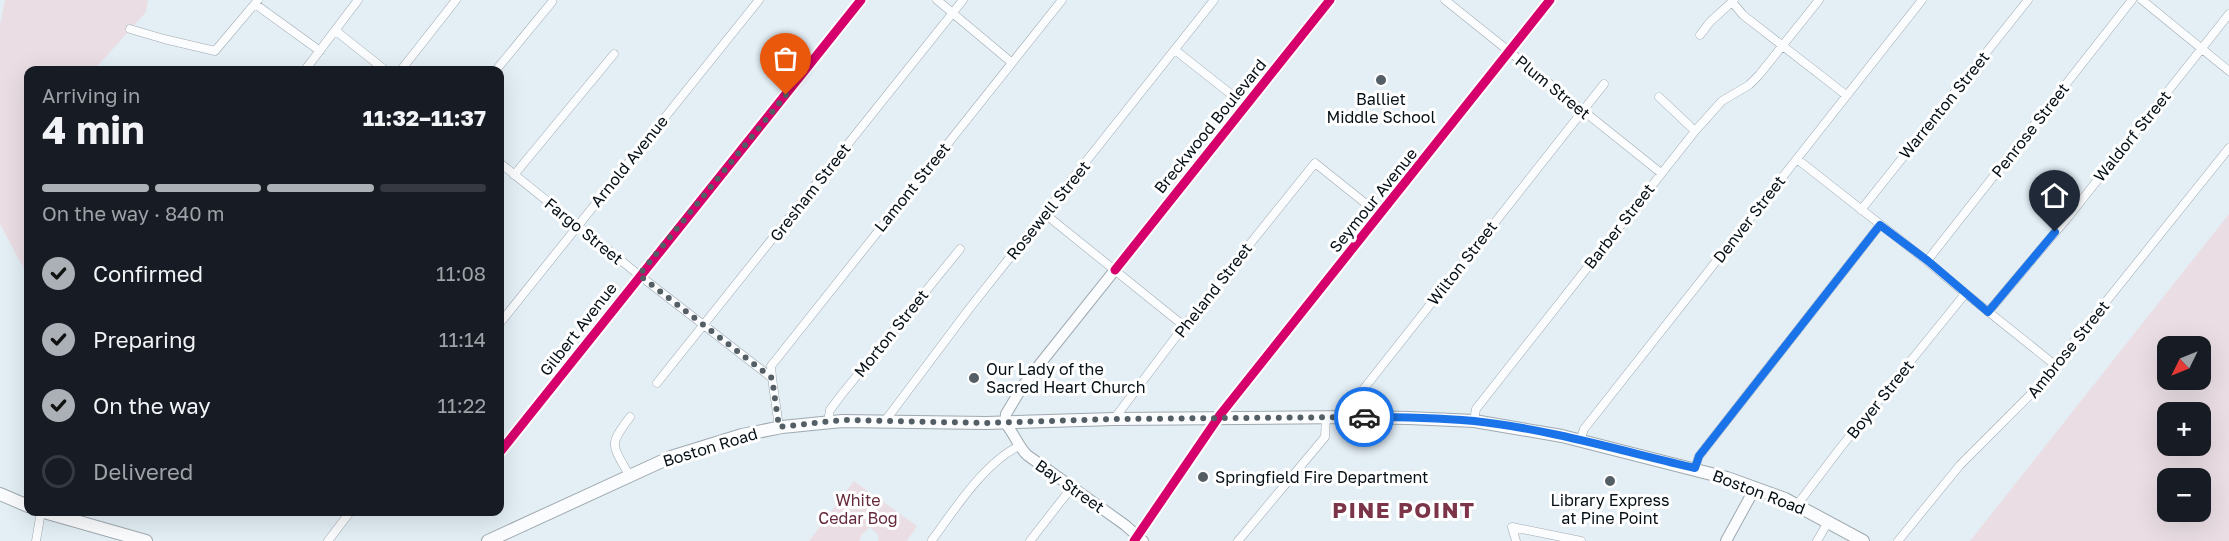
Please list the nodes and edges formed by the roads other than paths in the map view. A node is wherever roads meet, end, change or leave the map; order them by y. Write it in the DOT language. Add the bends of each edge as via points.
graph roads {
  1 [pos="358,0"];
  2 [pos="456,0"];
  3 [pos="759,0"];
  4 [pos="861,0"];
  5 [pos="937,0"];
  6 [pos="963,0"];
  7 [pos="1062,0"];
  8 [pos="1214,0"];
  9 [pos="1330,0"];
  10 [pos="1445,0"];
  11 [pos="1550,0"];
  12 [pos="1819,0"];
  13 [pos="1922,0"];
  14 [pos="2028,0"];
  15 [pos="2132,0"];
  16 [pos="2142,0"];
  17 [pos="257,2"];
  18 [pos="552,2"];
  19 [pos="1733,2"];
  20 [pos="953,13"];
  21 [pos="2229,14"];
  22 [pos="130,29"];
  23 [pos="336,31"];
  24 [pos="1700,35"];
  25 [pos="1783,46"];
  26 [pos="1175,50"];
  27 [pos="2201,50"];
  28 [pos="320,51"];
  29 [pos="1509,52"];
  30 [pos="614,54"];
  31 [pos="1011,62"];
  32 [pos="308,66"];
  33 [pos="380,66"];
  34 [pos="404,66"];
  35 [pos="499,66"];
  36 [pos="2229,71"];
  37 [pos="1604,84"];
  38 [pos="1846,95"];
  39 [pos="1659,97"];
  40 [pos="1246,106"];
  41 [pos="1582,111"];
  42 [pos="1695,131"];
  43 [pos="2229,148"];
  44 [pos="1797,159"];
  45 [pos="504,166"];
  46 [pos="1661,173"];
  47 [pos="514,175"];
  48 [pos="1861,210"];
  49 [pos="1045,214"];
  50 [pos="1380,215"];
  51 [pos="1880,225"];
  52 [pos="577,226"];
  53 [pos="960,249"];
  54 [pos="1928,261"];
  55 [pos="1115,270"];
  56 [pos="639,275"];
  57 [pos="1965,294"];
  58 [pos="1988,312"];
  59 [pos="504,318"];
  60 [pos="703,326"];
  61 [pos="1184,326"];
  62 [pos="2055,365"];
  63 [pos="772,378"];
  64 [pos="657,383"];
  65 [pos="630,417"];
  66 [pos="1326,417"];
  67 [pos="1351,417"];
  68 [pos="1218,418"];
  69 [pos="1114,419"];
  70 [pos="885,421"];
  71 [pos="1474,421"];
  72 [pos="828,422"];
  73 [pos="1005,423"];
  74 [pos="779,427"];
  75 [pos="1580,441"];
  76 [pos="1019,446"];
  77 [pos="504,447"];
  78 [pos="1695,468"];
  79 [pos="628,475"];
  80 [pos="1072,487"];
  81 [pos="1755,488"];
  82 [pos="0,494"];
  83 [pos="24,504"];
  84 [pos="1797,505"];
  85 [pos="42,516"];
  86 [pos="55,516"];
  87 [pos="347,516"];
  88 [pos="1828,522"];
  89 [pos="115,537"];
  90 [pos="1138,539"];
  91 [pos="932,540"];
  92 [pos="36,541"];
  93 [pos="146,541"];
  94 [pos="328,541"];
  95 [pos="489,541"];
  96 [pos="1030,541"];
  97 [pos="1238,541"];
  98 [pos="1516,541"];
  99 [pos="1581,541"];
  100 [pos="1726,541"];
  101 [pos="1817,541"];
  102 [pos="1863,541"];
  103 [pos="1898,541"];
  1 -- 23 [label="street"];
  2 -- 34 [label="street"];
  3 -- 52 [label="street, Arnold Avenue"];
  4 -- 56 [label="street, Gilbert Avenue"];
  5 -- 20 [label="street"];
  6 -- 20 [label="street, Gresham Street"];
  7 -- 31 [label="street, Lamont Street"];
  8 -- 26 [label="street, Rosewell Street"];
  9 -- 40 [label="main road, Breckwood Boulevard"];
  10 -- 29 [label="street, Plum Street"];
  11 -- 29 [label="street, Seymour Avenue"];
  12 -- 25 [label="street, Barber Street"];
  13 -- 38 [label="street, Denver Street"];
  14 -- 48 [label="street, Warrenton Street"];
  15 -- 54 [label="street, Penrose Street"];
  16 -- 27 [label="street"];
  17 -- 22 [label="street" via="215,51"];
  17 -- 28 [label="street"];
  18 -- 35 [label="street"];
  19 -- 24 [label="street"];
  19 -- 25 [label="street" via="1743,15"];
  20 -- 31 [label="street"];
  20 -- 60 [label="street, Gresham Street"];
  21 -- 27 [label="street, Waldorf Street"];
  23 -- 28 [label="street"];
  23 -- 33 [label="street"];
  25 -- 38 [label="street"];
  25 -- 42 [label="street, Barber Street" via="1755,79 1722,101"];
  26 -- 40 [label="street"];
  26 -- 49 [label="street, Rosewell Street"];
  27 -- 36 [label="street"];
  27 -- 58 [label="street, Waldorf Street"];
  28 -- 32 [label="street"];
  29 -- 41 [label="street, Plum Street"];
  29 -- 50 [label="street, Seymour Avenue"];
  30 -- 47 [label="street"];
  31 -- 63 [label="street, Lamont Street" via="771,366"];
  37 -- 41 [label="street, Wilton Street"];
  38 -- 44 [label="street, Denver Street"];
  39 -- 42 [label="street"];
  40 -- 55 [label="main road, Breckwood Boulevard"];
  41 -- 46 [label="street, Plum Street"];
  41 -- 67 [label="street, Wilton Street" via="1351,405"];
  42 -- 46 [label="street, Barber Street"];
  43 -- 62 [label="street, Ambrose Street"];
  44 -- 48 [label="street"];
  44 -- 75 [label="street, Denver Street" via="1584,429"];
  45 -- 47 [label="street, Fargo Street"];
  46 -- 71 [label="street, Barber Street" via="1476,409"];
  47 -- 52 [label="street, Fargo Street"];
  48 -- 51 [label="street"];
  49 -- 55 [label="street"];
  49 -- 70 [label="street, Rosewell Street"];
  50 -- 61 [label="street, Pheland Street" via="1315,163"];
  50 -- 68 [label="street, Seymour Avenue"];
  51 -- 54 [label="street"];
  51 -- 78 [label="street" via="1699,456"];
  52 -- 56 [label="street, Fargo Street"];
  52 -- 59 [label="street, Arnold Avenue"];
  53 -- 72 [label="street, Morton Street" via="842,394 830,410"];
  54 -- 57 [label="street"];
  55 -- 61 [label="street"];
  55 -- 73 [label="main road, Breckwood Boulevard" via="1021,389"];
  56 -- 60 [label="street, Fargo Street"];
  56 -- 77 [label="street, Gilbert Avenue"];
  57 -- 58 [label="street"];
  57 -- 84 [label="street, Boyer Street"];
  58 -- 62 [label="street"];
  60 -- 63 [label="street, Fargo Street"];
  60 -- 64 [label="street, Gresham Street"];
  61 -- 69 [label="street, Pheland Street"];
  62 -- 103 [label="street, Ambrose Street" via="2023,404 1960,465"];
  63 -- 74 [label="street"];
  65 -- 79 [label="street" via="616,436 614,448"];
  66 -- 67 [label="main road, Boston Road"];
  66 -- 68 [label="main road, Boston Road"];
  66 -- 97 [label="street" via="1325,436"];
  67 -- 71 [label="main road, Boston Road"];
  68 -- 69 [label="main road, Boston Road"];
  68 -- 90 [label="street, Seymour Avenue"];
  69 -- 73 [label="main road, Boston Road"];
  70 -- 72 [label="main road, Boston Road"];
  70 -- 73 [label="main road, Boston Road"];
  71 -- 75 [label="main road, Boston Road"];
  72 -- 74 [label="main road, Boston Road"];
  73 -- 76 [label="main road, Bay Street"];
  74 -- 79 [label="main road, Boston Road" via="689,451"];
  75 -- 78 [label="main road, Boston Road"];
  76 -- 80 [label="main road, Bay Street"];
  76 -- 91 [label="street" via="993,464"];
  78 -- 81 [label="main road, Boston Road"];
  79 -- 95 [label="main road, Boston Road"];
  80 -- 90 [label="main road, Bay Street"];
  80 -- 96 [label="street"];
  81 -- 84 [label="main road, Boston Road"];
  81 -- 100 [label="main road"];
  82 -- 83 [label="main road"];
  84 -- 88 [label="main road, Boston Road"];
  85 -- 92 [label="street"];
  86 -- 89 [label="main road"];
  87 -- 94 [label="street"];
  88 -- 101 [label="street"];
  88 -- 102 [label="main road, Boston Road"];
  89 -- 93 [label="main road"];
  98 -- 99 [label="street" via="1512,527"];
}
